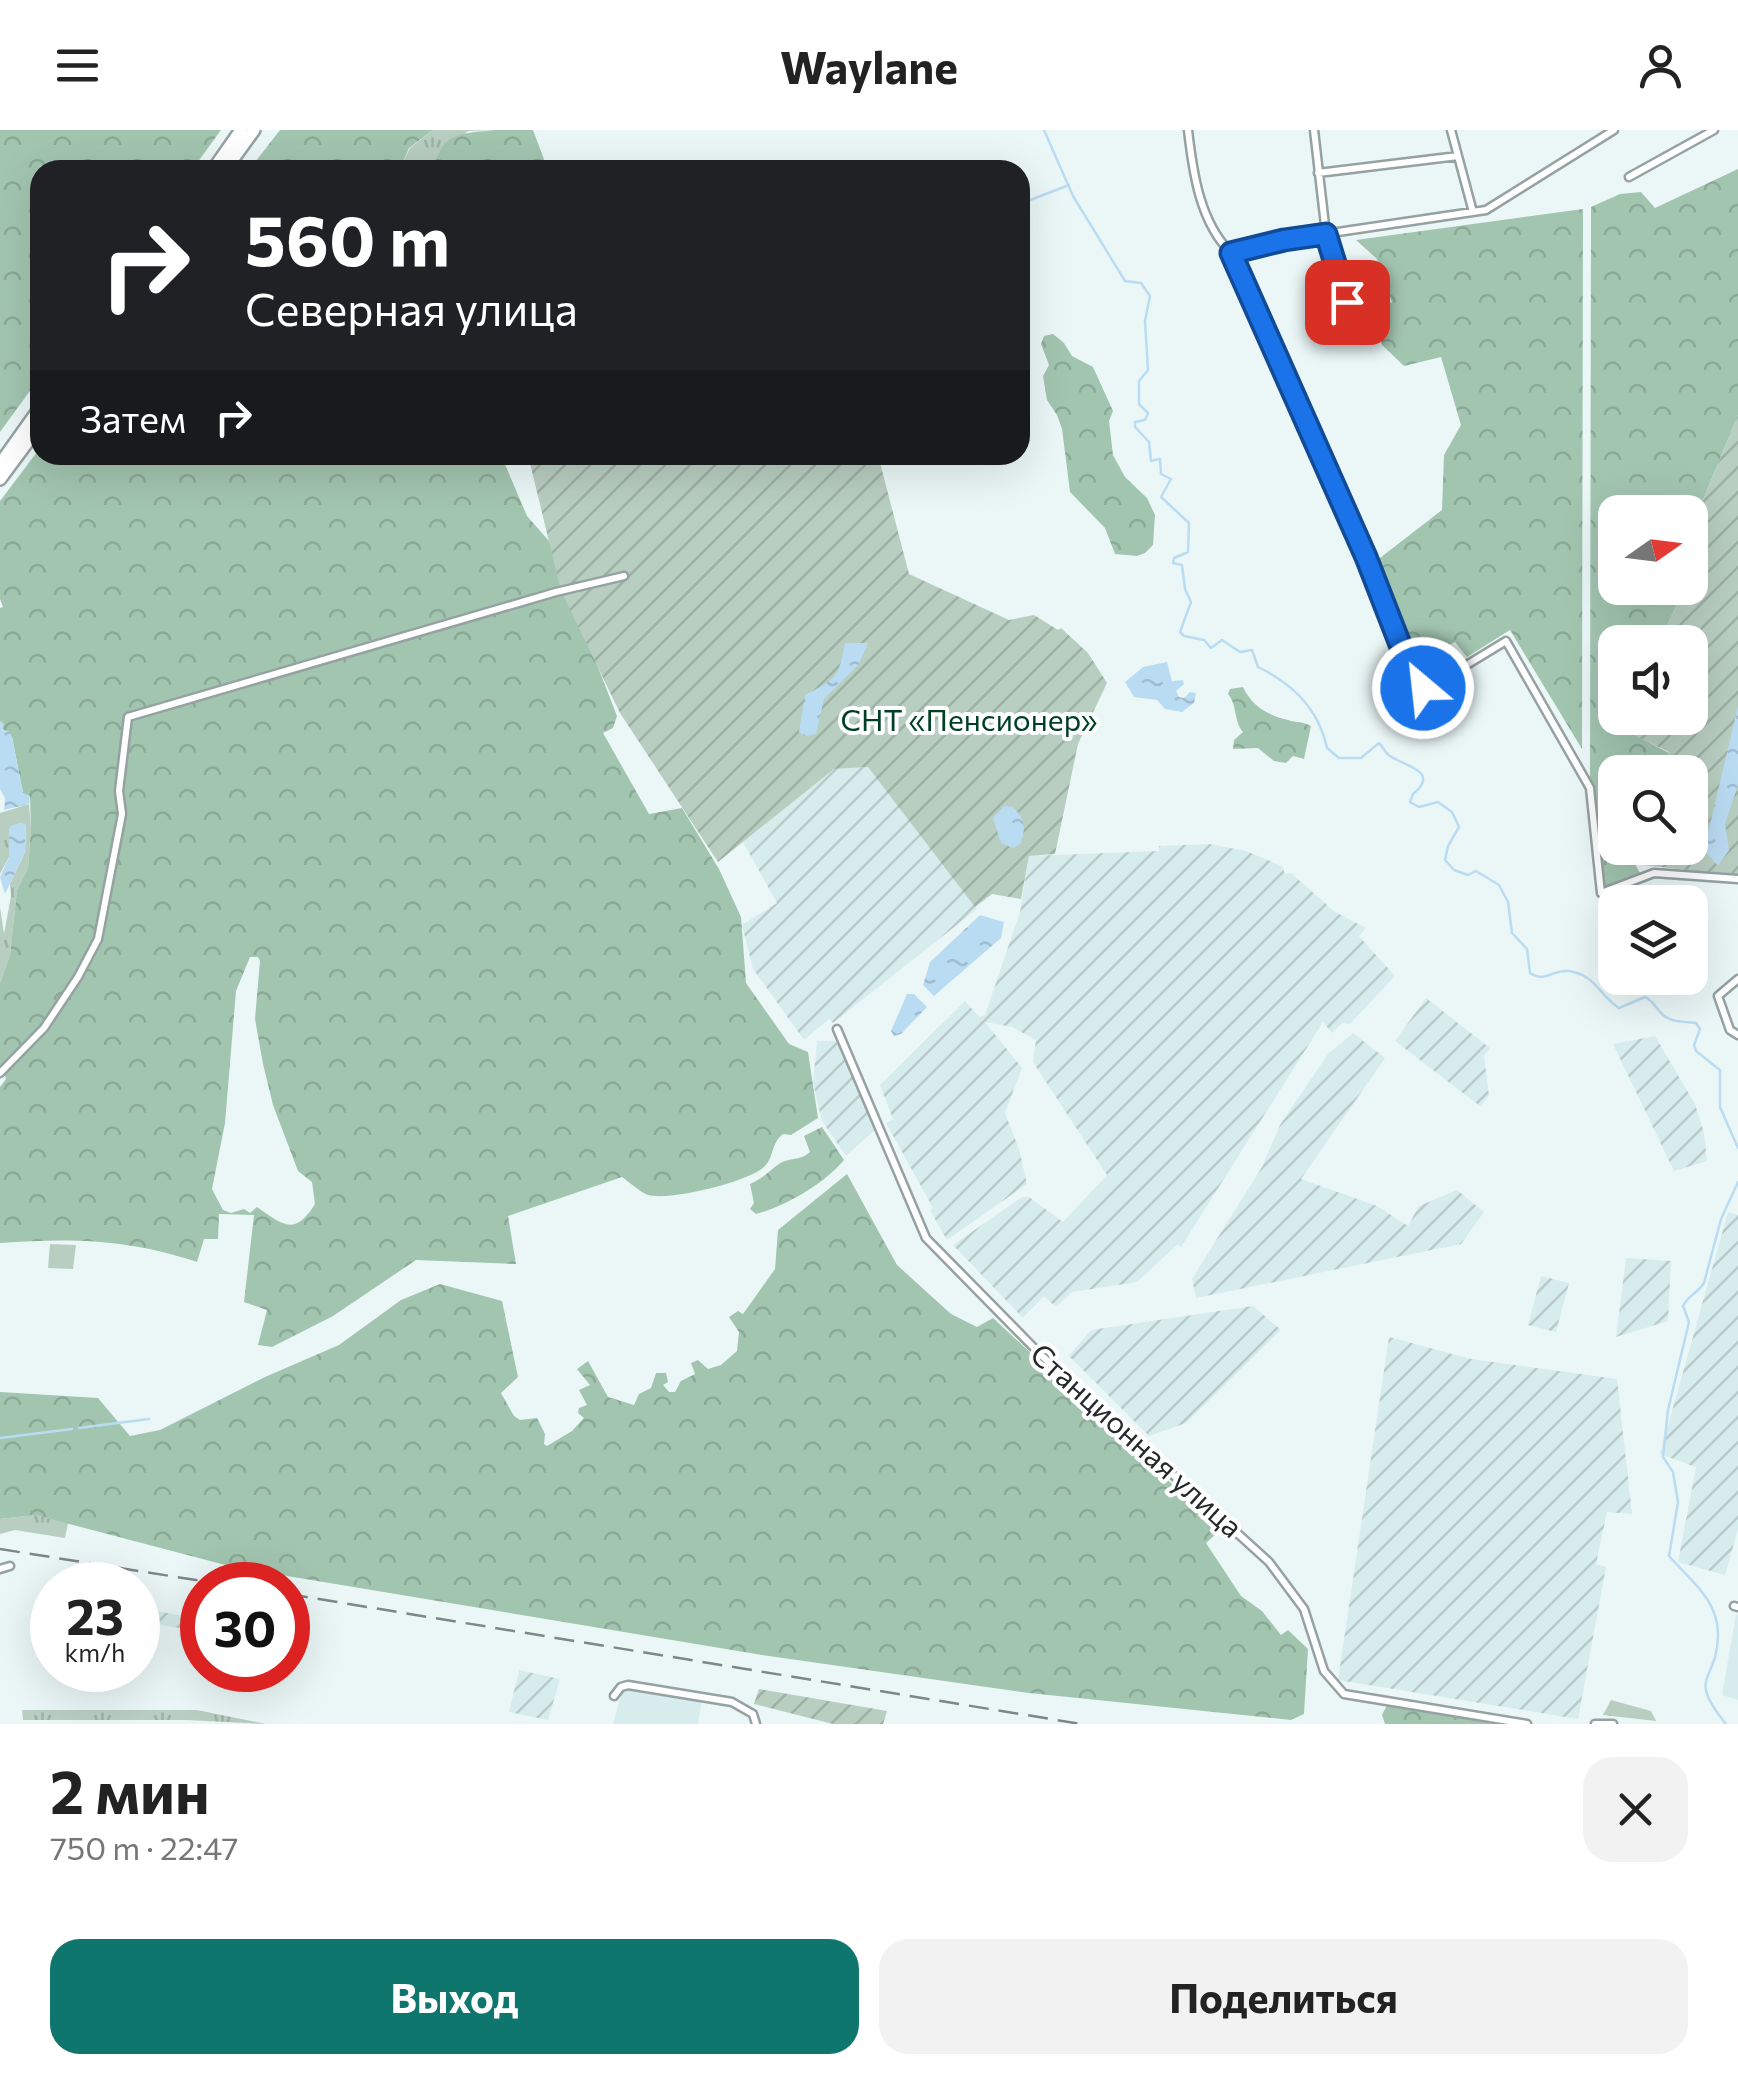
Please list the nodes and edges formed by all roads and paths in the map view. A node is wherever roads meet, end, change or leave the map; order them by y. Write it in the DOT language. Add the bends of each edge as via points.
graph roads {
  1 [pos="242,130"];
  2 [pos="254,130"];
  3 [pos="1188,130"];
  4 [pos="1314,130"];
  5 [pos="1450,130"];
  6 [pos="1614,130"];
  7 [pos="1714,130"];
  8 [pos="1603,133"];
  9 [pos="1458,156"];
  10 [pos="220,160"];
  11 [pos="232,160"];
  12 [pos="1318,173"];
  13 [pos="1629,177"];
  14 [pos="1473,212"];
  15 [pos="1326,234"];
  16 [pos="1231,253"];
  17 [pos="1347,302"];
  18 [pos="30,422"];
  19 [pos="30,438"];
  20 [pos="0,464"];
  21 [pos="0,479"];
  22 [pos="624,576"];
  23 [pos="1738,879"];
  24 [pos="1738,979"];
  25 [pos="836,1029"];
  26 [pos="1738,1035"];
  27 [pos="0,1074"];
  28 [pos="10,1566"];
  29 [pos="0,1569"];
  30 [pos="614,1696"];
  31 [pos="756,1724"];
  32 [pos="1527,1724"];
  33 [pos="1595,1724"];
  34 [pos="1614,1724"];
  1 -- 10 [label="main road"];
  2 -- 11 [label="main road"];
  3 -- 16 [label="street" via="1206,219"];
  4 -- 12 [label="street"];
  5 -- 9 [label="street"];
  6 -- 8 [label="street"];
  7 -- 13 [label="street"];
  8 -- 14 [label="street" via="1486,210"];
  9 -- 12 [label="street"];
  9 -- 14 [label="street"];
  12 -- 15 [label="street"];
  14 -- 15 [label="street"];
  15 -- 16 [label="street"];
  15 -- 17 [label="street"];
  16 -- 23 [label="street" via="1423,688 1506,640 1590,788 1601,893 1654,873"];
  18 -- 20 [label="main road"];
  19 -- 21 [label="main road"];
  22 -- 27 [label="street" via="128,716 122,814 98,939 44,1028"];
  24 -- 26 [label="street" via="1718,996"];
  25 -- 32 [label="street, Станционная улица" via="926,1238 1041,1355 1269,1562 1304,1609 1332,1682 1344,1694"];
  28 -- 29 [label="street"];
  30 -- 31 [label="street" via="628,1685 732,1702 753,1714"];
  33 -- 34 [label="street"];
}
